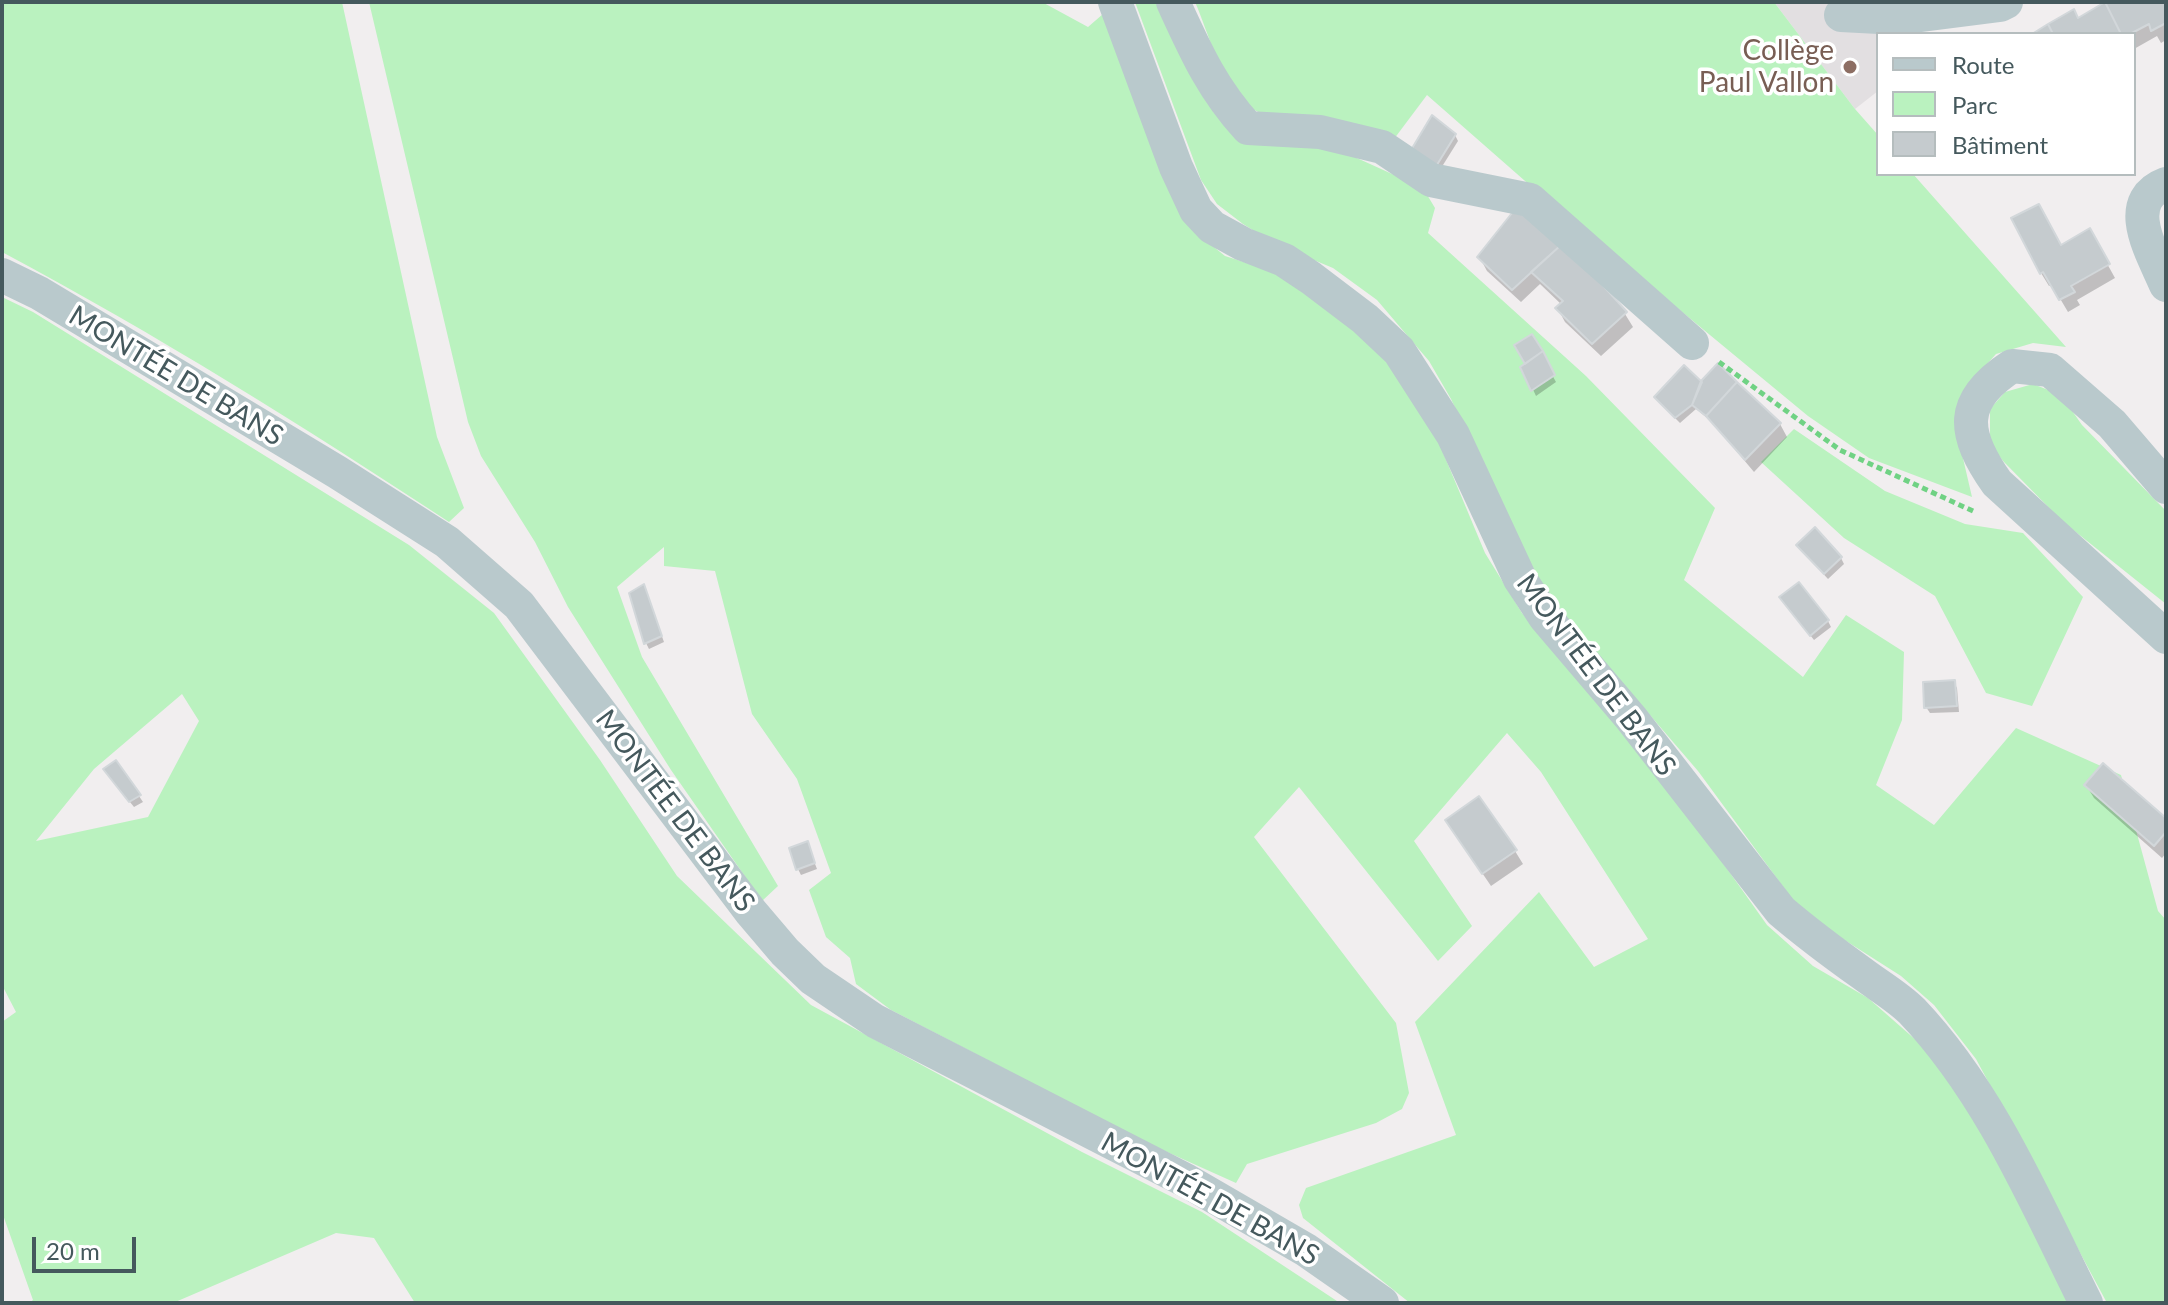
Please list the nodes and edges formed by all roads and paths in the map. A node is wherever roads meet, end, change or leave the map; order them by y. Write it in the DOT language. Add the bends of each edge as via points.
graph roads {
  1 [pos="1115,2"];
  2 [pos="1173,2"];
  3 [pos="2006,2"];
  4 [pos="1841,15"];
  5 [pos="2166,184"];
  6 [pos="2,275"];
  7 [pos="2166,285"];
  8 [pos="1692,343"];
  9 [pos="2166,487"];
  10 [pos="2027,510"];
  11 [pos="2166,637"];
  12 [pos="1382,1303"];
  13 [pos="2086,1303"];
  1 -- 13 [label="street, MONTÉE DE BANS" via="1196,210 1212,227 1311,278 1399,351 1453,435 1520,579 1545,617 1781,911 1909,1008 1936,1039 1978,1097"];
  2 -- 8 [label="street" via="1204,70 1248,128 1320,132 1382,147 1431,180 1530,200"];
  3 -- 4 [label="street" via="1898,18"];
  5 -- 7 [label="street" via="2151,190 2142,217"];
  6 -- 12 [label="street, MONTÉE DE BANS" via="447,542 519,605 751,912 813,979 875,1021 1187,1181 1306,1250"];
  8 -- 10 [label="path" via="1840,450 1984,516"];
  9 -- 10 [label="street" via="2112,424 2050,370 2012,366 1989,381 1974,402 1971,433 1997,483"];
  10 -- 11 [label="street"];
}
